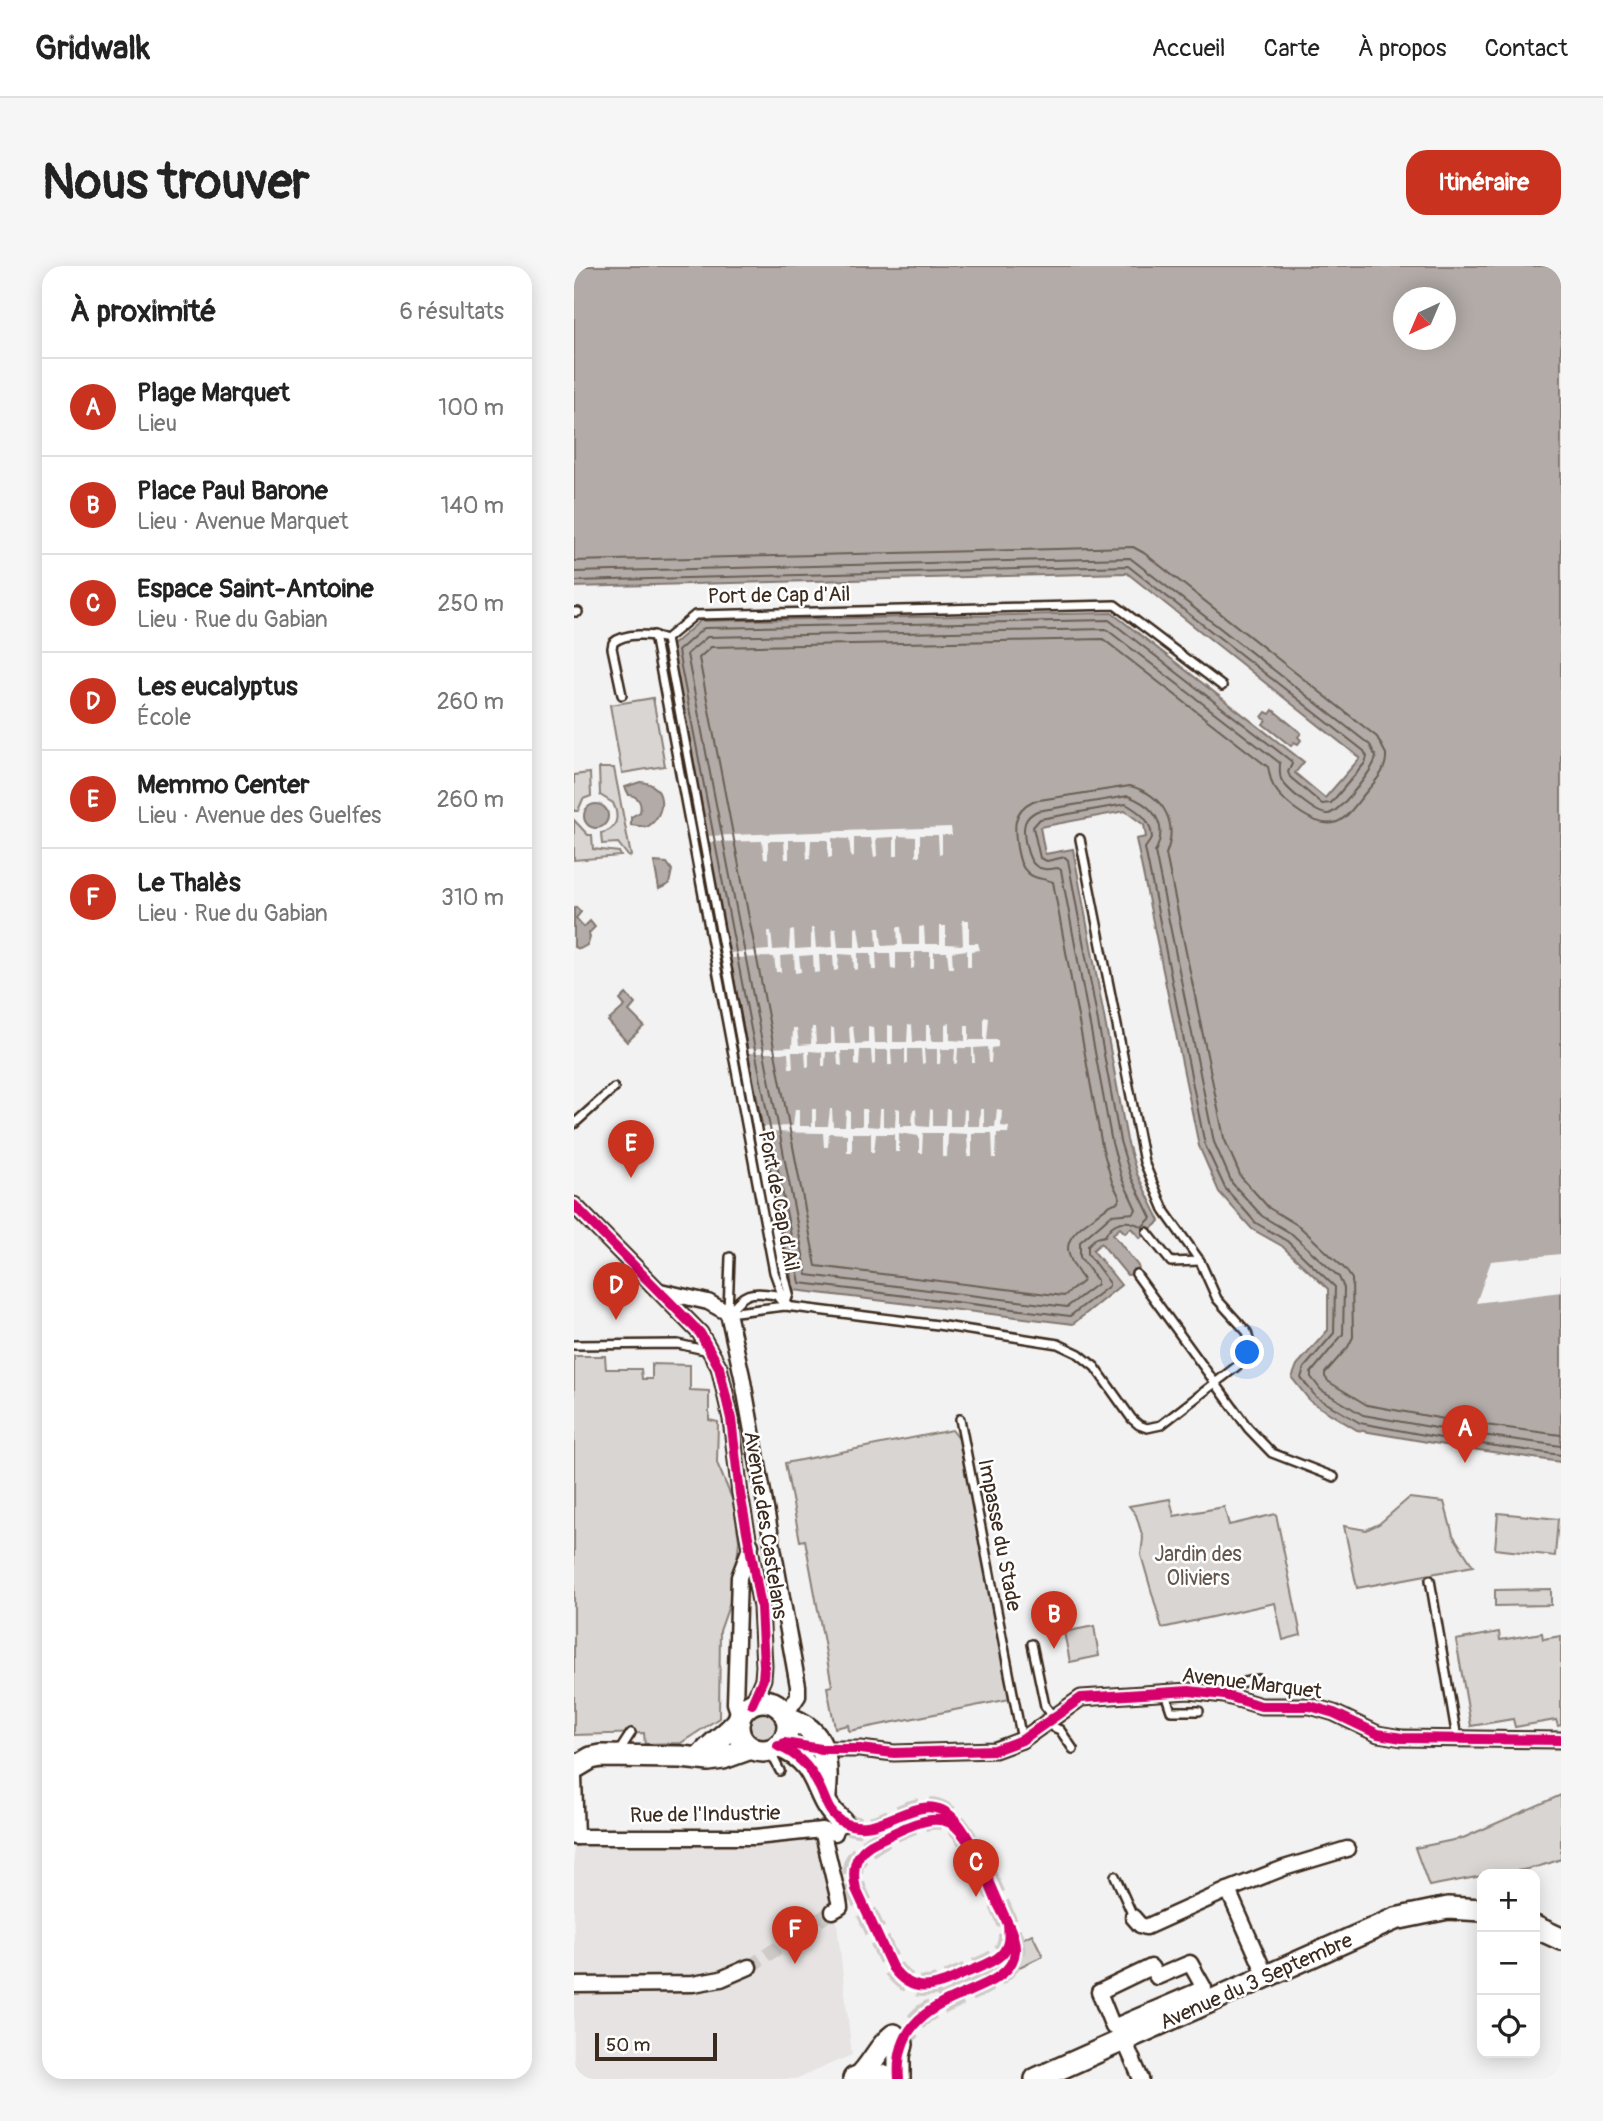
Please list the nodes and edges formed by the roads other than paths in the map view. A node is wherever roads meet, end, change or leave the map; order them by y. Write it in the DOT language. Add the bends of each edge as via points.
graph roads {
  1 [pos="654,635"];
  2 [pos="666,639"];
  3 [pos="1222,686"];
  4 [pos="622,695"];
  5 [pos="1080,839"];
  6 [pos="614,1087"];
  7 [pos="574,1124"];
  8 [pos="574,1205"];
  9 [pos="1147,1232"];
  10 [pos="730,1257"];
  11 [pos="1200,1261"];
  12 [pos="1136,1274"];
  13 [pos="659,1291"];
  14 [pos="785,1306"];
  15 [pos="728,1313"];
  16 [pos="574,1345"];
  17 [pos="713,1352"];
  18 [pos="1215,1383"];
  19 [pos="960,1419"];
  20 [pos="1334,1477"];
  21 [pos="751,1545"];
  22 [pos="1430,1580"];
  23 [pos="1032,1644"];
  24 [pos="1259,1679"];
  25 [pos="1165,1693"];
  26 [pos="1224,1695"];
  27 [pos="1199,1711"];
  28 [pos="744,1714"];
  29 [pos="786,1717"];
  30 [pos="1049,1720"];
  31 [pos="631,1733"];
  32 [pos="1457,1738"];
  33 [pos="1022,1740"];
  34 [pos="1561,1740"];
  35 [pos="770,1747"];
  36 [pos="821,1748"];
  37 [pos="1073,1749"];
  38 [pos="616,1756"];
  39 [pos="695,1761"];
  40 [pos="574,1768"];
  41 [pos="780,1771"];
  42 [pos="574,1777"];
  43 [pos="832,1822"];
  44 [pos="575,1837"];
  45 [pos="1347,1849"];
  46 [pos="1115,1877"];
  47 [pos="1228,1889"];
  48 [pos="1477,1910"];
  49 [pos="834,1911"];
  50 [pos="1133,1917"];
  51 [pos="1540,1929"];
  52 [pos="1561,1939"];
  53 [pos="750,1967"];
  54 [pos="1266,1976"];
  55 [pos="574,1985"];
  56 [pos="1203,1988"];
  57 [pos="1124,2040"];
  58 [pos="857,2078"];
  59 [pos="888,2079"];
  60 [pos="899,2079"];
  61 [pos="1036,2079"];
  62 [pos="1141,2079"];
  1 -- 2 [label="lane"];
  1 -- 4 [label="lane" via="620,637 613,643"];
  1 -- 14 [label="lane, Port de Cap d'Ail" via="772,1262"];
  2 -- 3 [label="lane, Port de Cap d'Ail" via="695,615 1115,605"];
  2 -- 14 [label="lane" via="789,1294"];
  5 -- 11 [label="lane" via="1144,1162 1165,1212"];
  6 -- 7 [label="lane"];
  8 -- 13 [label="street, Avenue des Castelans"];
  9 -- 11 [label="lane" via="1171,1262"];
  10 -- 15 [label="lane"];
  11 -- 18 [label="lane" via="1217,1299 1247,1332 1250,1344 1241,1363"];
  12 -- 18 [label="lane"];
  13 -- 15 [label="street" via="708,1302"];
  13 -- 17 [label="street, Avenue des Castelans"];
  14 -- 15 [label="lane"];
  14 -- 15 [label="lane" via="776,1294 755,1292 742,1295"];
  14 -- 18 [label="lane" via="1058,1344 1095,1367 1132,1419 1147,1427 1161,1425"];
  15 -- 29 [label="street" via="798,1686 798,1696"];
  16 -- 17 [label="lane" via="678,1344"];
  17 -- 21 [label="street, Avenue des Castelans" via="731,1419"];
  18 -- 20 [label="lane" via="1272,1453"];
  19 -- 33 [label="lane, Impasse du Stade"];
  21 -- 28 [label="street, Avenue des Castelans" via="739,1577 735,1703"];
  21 -- 28 [label="street, Avenue des Castelans" via="764,1666 763,1679"];
  22 -- 32 [label="lane"];
  23 -- 30 [label="lane"];
  24 -- 26 [label="lane" via="1237,1683"];
  25 -- 26 [label="street, Avenue Marquet"];
  25 -- 27 [label="lane" via="1171,1711"];
  25 -- 30 [label="street, Avenue Marquet" via="1081,1698"];
  26 -- 32 [label="street, Avenue Marquet" via="1261,1706 1310,1706 1378,1734"];
  28 -- 29 [label="street" via="767,1702"];
  28 -- 35 [label="street" via="740,1736"];
  28 -- 39 [label="street, Avenue des Castelans"];
  29 -- 35 [label="street" via="788,1731"];
  29 -- 36 [label="street" via="813,1731"];
  30 -- 33 [label="street, Avenue Marquet"];
  30 -- 37 [label="lane"];
  31 -- 38 [label="lane"];
  32 -- 34 [label="street, Avenue Marquet"];
  33 -- 36 [label="street, Avenue Marquet" via="995,1750 955,1752"];
  35 -- 36 [label="street, Avenue Marquet"];
  35 -- 39 [label="street"];
  35 -- 41 [label="lane"];
  35 -- 43 [label="street" via="797,1755 808,1767"];
  36 -- 43 [label="street"];
  38 -- 39 [label="street"];
  38 -- 40 [label="street" via="591,1758"];
  42 -- 44 [label="street"];
  43 -- 44 [label="street, Rue de l'Industrie" via="755,1837"];
  43 -- 49 [label="street" via="839,1901"];
  45 -- 47 [label="street"];
  46 -- 50 [label="lane"];
  47 -- 50 [label="street" via="1146,1927"];
  47 -- 54 [label="street"];
  48 -- 54 [label="street, Avenue du 3 Septembre" via="1448,1908 1395,1919"];
  51 -- 52 [label="street"];
  53 -- 55 [label="street" via="693,1984"];
  54 -- 57 [label="street, Avenue du 3 Septembre"];
  56 -- 56 [label="street" via="1190,1963 1157,1977 1151,1966 1099,1992 1113,2026"];
  57 -- 61 [label="street, Avenue du 3 Septembre"];
  57 -- 62 [label="street"];
  58 -- 59 [label="main road" via="871,2074"];
  58 -- 60 [label="street" via="879,2048 898,2039"];
}
